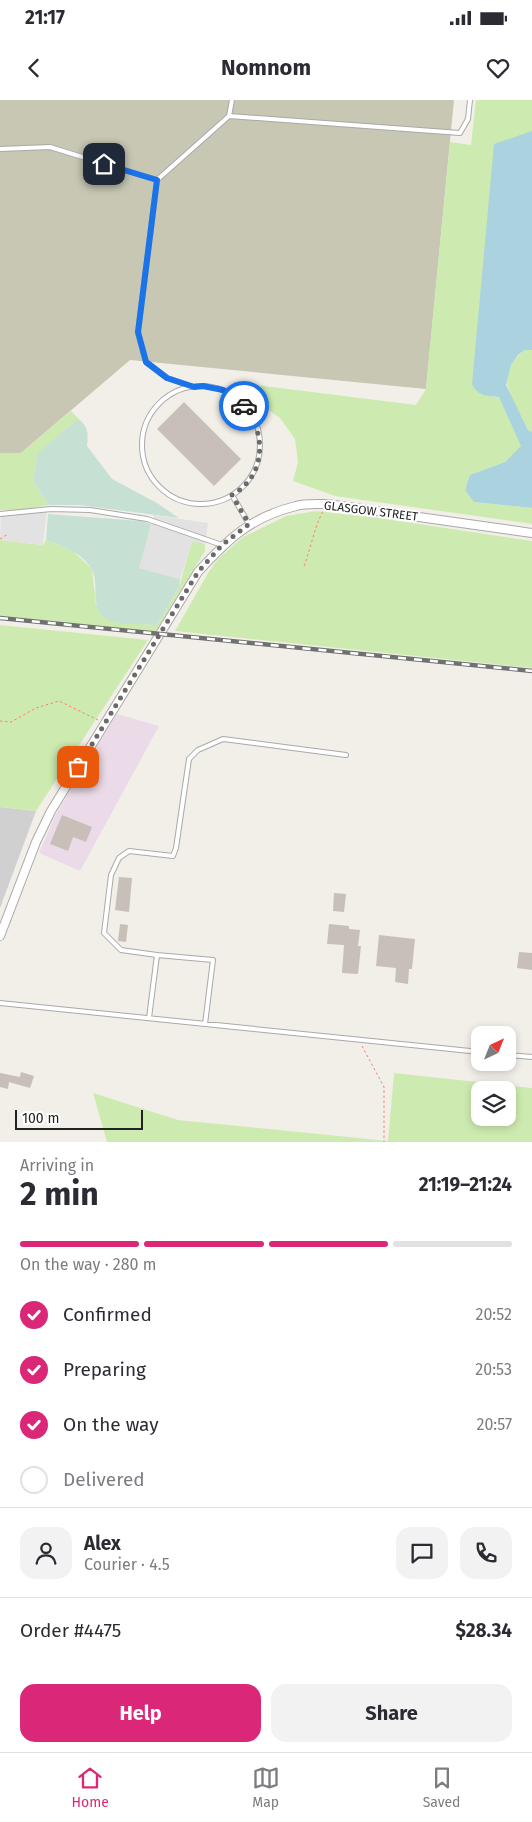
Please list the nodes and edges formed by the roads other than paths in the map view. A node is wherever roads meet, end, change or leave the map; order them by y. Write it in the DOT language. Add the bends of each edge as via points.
graph roads {
  1 [pos="232,100"];
  2 [pos="470,100"];
  3 [pos="229,116"];
  4 [pos="0,149"];
  5 [pos="157,180"];
  6 [pos="194,387"];
  7 [pos="232,495"];
  8 [pos="0,514"];
  9 [pos="249,524"];
  10 [pos="532,533"];
  11 [pos="222,545"];
  12 [pos="346,755"];
  13 [pos="0,936"];
  14 [pos="157,955"];
  15 [pos="0,1004"];
  16 [pos="149,1018"];
  17 [pos="205,1024"];
  18 [pos="471,1051"];
  19 [pos="516,1056"];
  20 [pos="532,1057"];
  1 -- 3 [label="lane"];
  2 -- 3 [label="lane" via="468,119 460,133"];
  3 -- 5 [label="lane"];
  4 -- 5 [label="lane" via="50,147"];
  5 -- 6 [label="lane" via="138,332 146,362 167,378"];
  6 -- 7 [label="lane" via="223,390 241,401 253,417 260,436 260,457 252,476"];
  6 -- 7 [label="lane" via="165,398 152,412 143,438 146,465 168,494 185,502 203,504"];
  7 -- 9 [label="lane"];
  8 -- 11 [label="lane" via="51,509 90,510 147,518"];
  9 -- 10 [label="street, GLASGOW STREET" via="297,505 327,504"];
  9 -- 11 [label="street, GLASGOW STREET"];
  11 -- 13 [label="street, GLASGOW STREET" via="198,572 51,811"];
  12 -- 14 [label="lane" via="223,740 198,750 189,759 176,848 172,856 129,851 119,858 110,875 104,933 120,950"];
  14 -- 16 [label="lane"];
  14 -- 17 [label="lane" via="213,960"];
  15 -- 16 [label="lane"];
  16 -- 17 [label="lane"];
  17 -- 18 [label="lane"];
  19 -- 20 [label="lane"];
}
